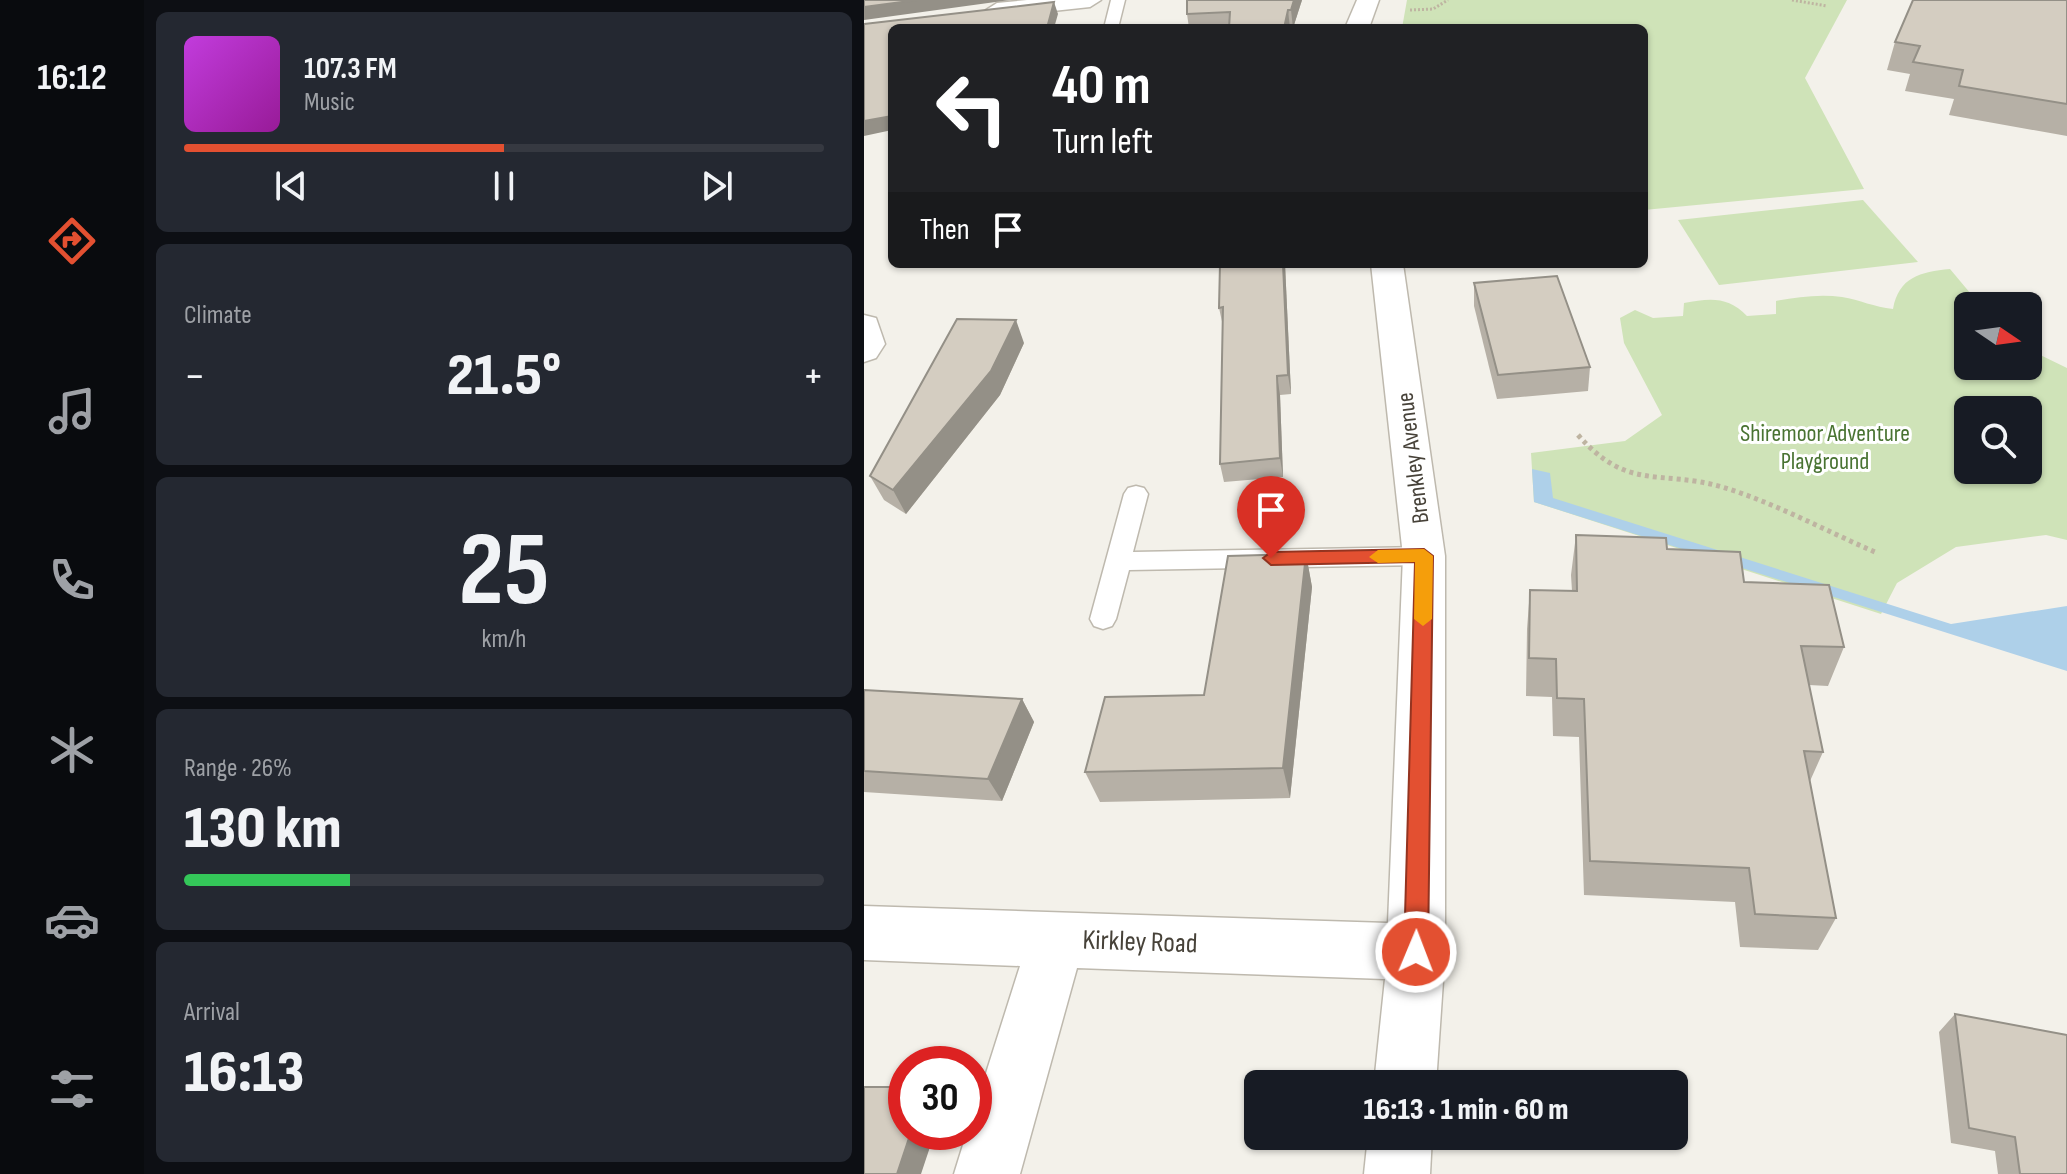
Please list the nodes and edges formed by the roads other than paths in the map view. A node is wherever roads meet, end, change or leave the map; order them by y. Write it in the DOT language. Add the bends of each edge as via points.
graph roads {
  1 [pos="1090,0"];
  2 [pos="1118,0"];
  3 [pos="1368,0"];
  4 [pos="971,13"];
  5 [pos="1112,24"];
  6 [pos="1359,24"];
  7 [pos="1388,268"];
  8 [pos="864,325"];
  9 [pos="864,351"];
  10 [pos="1136,494"];
  11 [pos="1424,556"];
  12 [pos="1118,561"];
  13 [pos="1103,619"];
  14 [pos="864,933"];
  15 [pos="1057,939"];
  16 [pos="1416,952"];
  17 [pos="1406,1070"];
  18 [pos="1399,1150"];
  19 [pos="987,1174"];
  20 [pos="1397,1174"];
  1 -- 4 [label="street"];
  2 -- 5 [label="lane"];
  3 -- 6 [label="street"];
  7 -- 11 [label="street, Brenkley Avenue"];
  8 -- 9 [label="street"];
  10 -- 12 [label="lane"];
  11 -- 12 [label="lane"];
  11 -- 16 [label="street, Brenkley Avenue"];
  12 -- 13 [label="lane"];
  14 -- 15 [label="street, Kirkley Road"];
  15 -- 16 [label="street, Kirkley Road"];
  15 -- 19 [label="street"];
  16 -- 17 [label="street, Brenkley Avenue"];
  18 -- 20 [label="street"];
}
